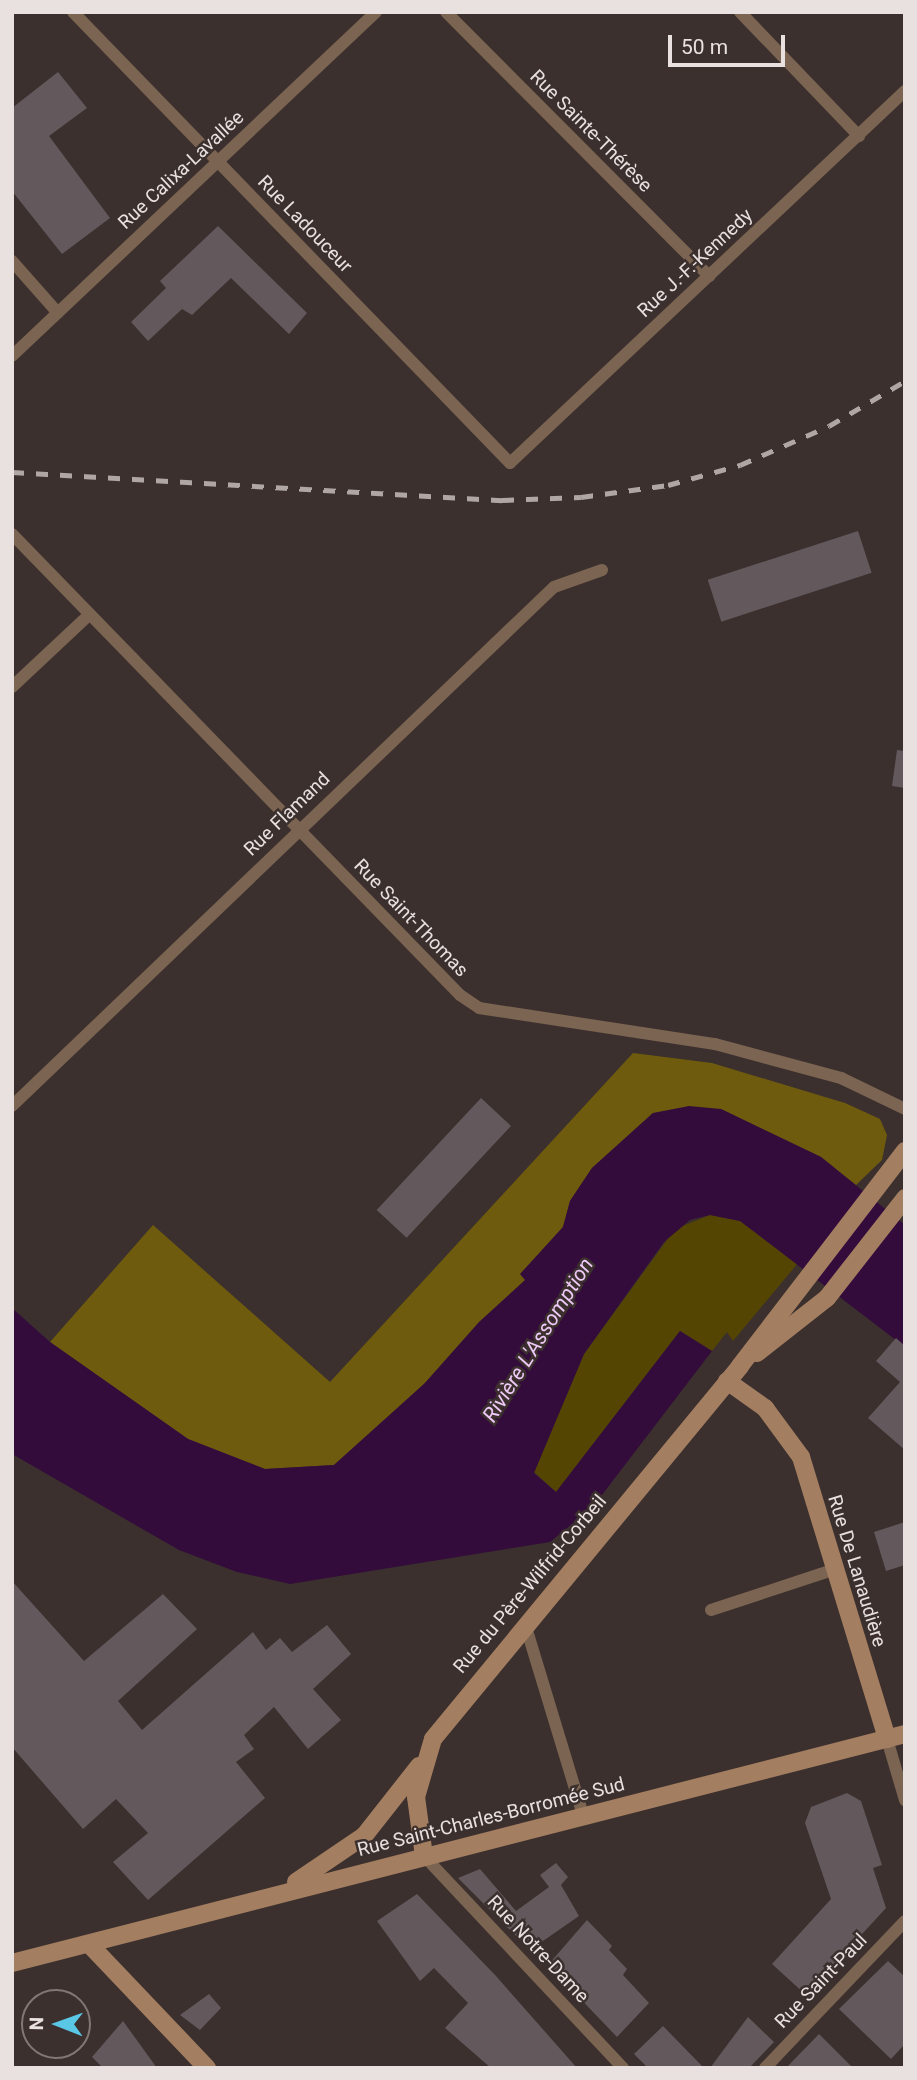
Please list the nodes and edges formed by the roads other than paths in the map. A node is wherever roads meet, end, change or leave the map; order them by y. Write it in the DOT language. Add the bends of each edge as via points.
graph roads {
  1 [pos="73,12"];
  2 [pos="376,12"];
  3 [pos="446,12"];
  4 [pos="740,12"];
  5 [pos="905,91"];
  6 [pos="859,136"];
  7 [pos="218,162"];
  8 [pos="12,261"];
  9 [pos="709,276"];
  10 [pos="58,313"];
  11 [pos="12,356"];
  12 [pos="510,463"];
  13 [pos="12,534"];
  14 [pos="602,570"];
  15 [pos="88,615"];
  16 [pos="12,687"];
  17 [pos="298,830"];
  18 [pos="12,1106"];
  19 [pos="905,1109"];
  20 [pos="905,1151"];
  21 [pos="905,1198"];
  22 [pos="740,1366"];
  23 [pos="727,1381"];
  24 [pos="833,1570"];
  25 [pos="711,1610"];
  26 [pos="524,1624"];
  27 [pos="905,1734"];
  28 [pos="887,1739"];
  29 [pos="423,1762"];
  30 [pos="905,1800"];
  31 [pos="583,1815"];
  32 [pos="424,1856"];
  33 [pos="268,1897"];
  34 [pos="905,1921"];
  35 [pos="89,1944"];
  36 [pos="12,1963"];
  37 [pos="203,2067"];
  38 [pos="623,2068"];
  39 [pos="765,2068"];
  1 -- 7 [label="street, Rue Ladouceur"];
  2 -- 7 [label="street, Rue Calixa-Lavallée"];
  3 -- 9 [label="street, Rue Sainte-Thérèse"];
  4 -- 6 [label="street"];
  5 -- 6 [label="street, Rue J.-F.-Kennedy"];
  6 -- 9 [label="street, Rue J.-F.-Kennedy"];
  7 -- 10 [label="street, Rue Calixa-Lavallée"];
  7 -- 12 [label="street, Rue Ladouceur"];
  8 -- 10 [label="street"];
  9 -- 12 [label="street, Rue J.-F.-Kennedy"];
  10 -- 11 [label="street, Rue Calixa-Lavallée"];
  13 -- 15 [label="street, Rue Saint-Thomas"];
  14 -- 17 [label="street, Rue Flamand" via="554,587"];
  15 -- 16 [label="street"];
  15 -- 17 [label="street, Rue Saint-Thomas"];
  17 -- 18 [label="street, Rue Flamand"];
  17 -- 19 [label="street, Rue Saint-Thomas" via="479,1008 715,1044 841,1078"];
  20 -- 22 [label="main road, Rue du Père-Wilfrid-Corbeil"];
  21 -- 22 [label="main road, Rue du Père-Wilfrid-Corbeil" via="827,1298"];
  22 -- 23 [label="main road, Rue du Père-Wilfrid-Corbeil"];
  23 -- 24 [label="main road, Rue De Lanaudière" via="765,1408 801,1457"];
  23 -- 26 [label="main road, Rue du Père-Wilfrid-Corbeil"];
  24 -- 25 [label="street"];
  24 -- 28 [label="main road, Rue De Lanaudière"];
  26 -- 29 [label="main road, Rue du Père-Wilfrid-Corbeil" via="458,1705"];
  26 -- 31 [label="street"];
  27 -- 28 [label="main road, Rue Saint-Charles-Borromée Sud"];
  28 -- 30 [label="street, Rue De Lanaudière"];
  28 -- 31 [label="main road, Rue Saint-Charles-Borromée Sud"];
  29 -- 32 [label="main road, Rue du Père-Wilfrid-Corbeil" via="415,1824"];
  29 -- 33 [label="main road" via="364,1836 312,1874"];
  31 -- 32 [label="main road, Rue Saint-Charles-Borromée Sud"];
  32 -- 33 [label="main road, Rue Saint-Charles-Borromée Sud"];
  32 -- 38 [label="street, Rue Notre-Dame"];
  33 -- 35 [label="main road, Rue Saint-Charles-Borromée Sud"];
  34 -- 39 [label="street, Rue Saint-Paul"];
  35 -- 36 [label="main road, Rue Saint-Charles-Borromée Sud"];
  35 -- 37 [label="main road"];
}
